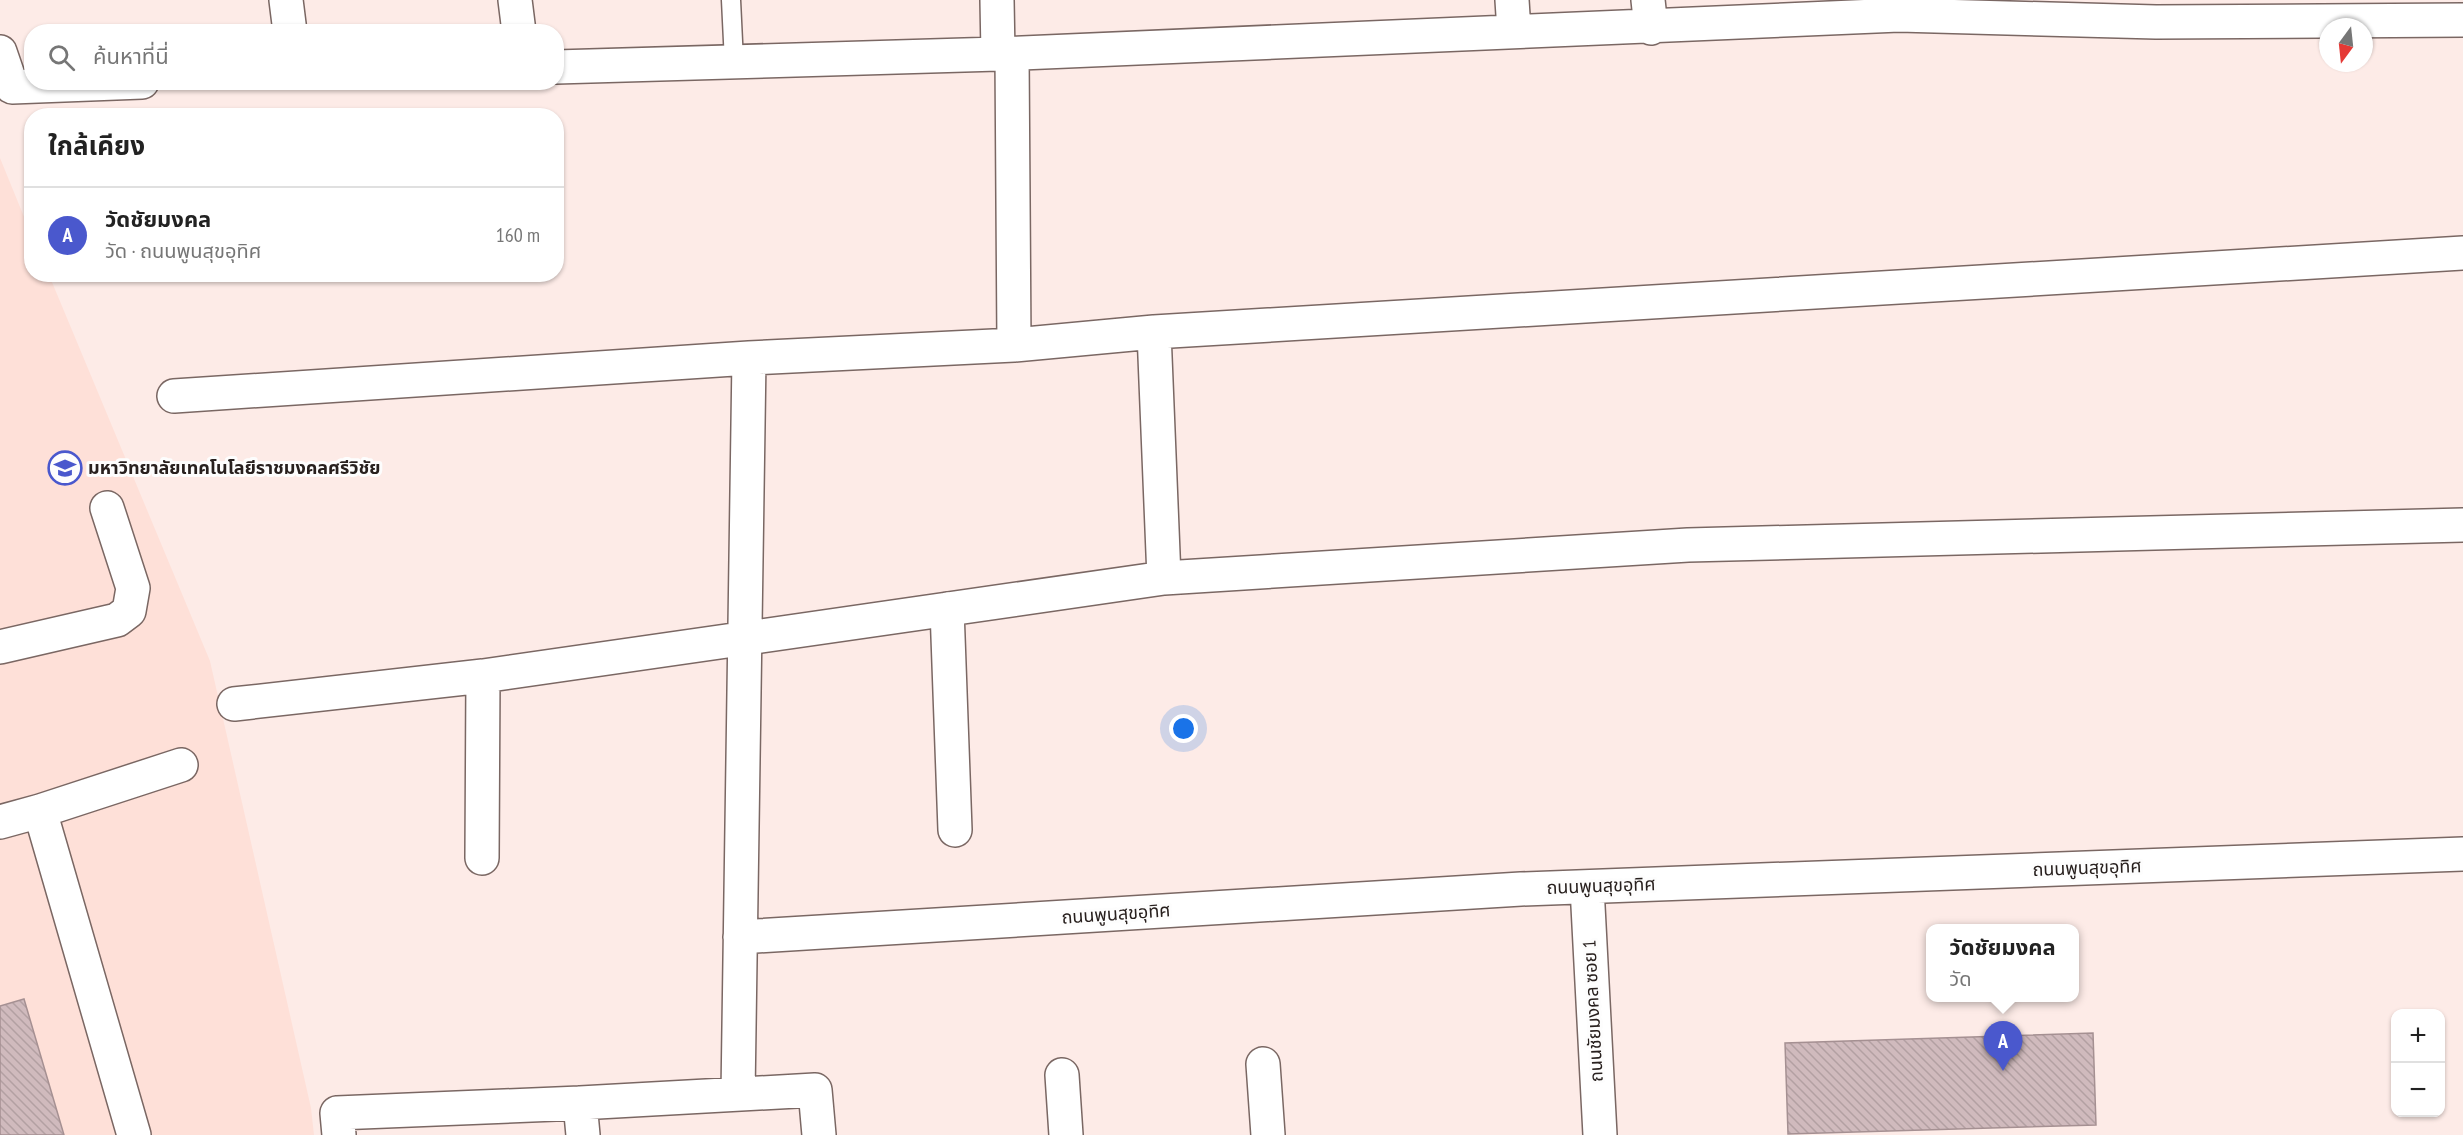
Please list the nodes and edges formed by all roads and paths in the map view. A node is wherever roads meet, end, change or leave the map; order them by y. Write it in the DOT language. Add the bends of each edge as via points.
graph roads {
  1 [pos="286,0"];
  2 [pos="515,0"];
  3 [pos="731,0"];
  4 [pos="997,0"];
  5 [pos="1898,8"];
  6 [pos="2157,11"];
  7 [pos="1649,14"];
  8 [pos="1513,15"];
  9 [pos="2463,20"];
  10 [pos="289,24"];
  11 [pos="518,24"];
  12 [pos="0,52"];
  13 [pos="1005,54"];
  14 [pos="734,62"];
  15 [pos="564,67"];
  16 [pos="24,87"];
  17 [pos="2463,253"];
  18 [pos="1154,332"];
  19 [pos="1014,345"];
  20 [pos="749,358"];
  21 [pos="174,396"];
  22 [pos="108,508"];
  23 [pos="2463,525"];
  24 [pos="1164,578"];
  25 [pos="947,609"];
  26 [pos="744,637"];
  27 [pos="0,647"];
  28 [pos="483,676"];
  29 [pos="234,704"];
  30 [pos="181,765"];
  31 [pos="40,812"];
  32 [pos="0,822"];
  33 [pos="955,830"];
  34 [pos="2463,854"];
  35 [pos="482,858"];
  36 [pos="1587,886"];
  37 [pos="740,937"];
  38 [pos="1263,1064"];
  39 [pos="1062,1075"];
  40 [pos="738,1094"];
  41 [pos="580,1103"];
  42 [pos="338,1124"];
  43 [pos="134,1135"];
  44 [pos="583,1135"];
  45 [pos="819,1135"];
  46 [pos="1066,1135"];
  47 [pos="1268,1135"];
  48 [pos="1600,1135"];
  1 -- 10 [label="street"];
  2 -- 11 [label="street"];
  3 -- 14 [label="lane"];
  4 -- 13 [label="street"];
  5 -- 6 [label="street"];
  5 -- 7 [label="street"];
  6 -- 9 [label="street"];
  7 -- 8 [label="street"];
  8 -- 13 [label="street"];
  12 -- 16 [label="street" via="12,87"];
  13 -- 14 [label="street"];
  13 -- 19 [label="street"];
  14 -- 15 [label="street"];
  17 -- 18 [label="street"];
  18 -- 19 [label="street"];
  18 -- 24 [label="street"];
  19 -- 20 [label="street"];
  20 -- 21 [label="street"];
  20 -- 26 [label="street"];
  22 -- 27 [label="street" via="133,588 129,611 117,620"];
  23 -- 24 [label="street" via="1688,545"];
  24 -- 25 [label="street"];
  25 -- 26 [label="street"];
  25 -- 33 [label="street"];
  26 -- 28 [label="street"];
  26 -- 37 [label="street"];
  28 -- 29 [label="street"];
  28 -- 35 [label="street"];
  30 -- 31 [label="street"];
  31 -- 32 [label="street"];
  31 -- 43 [label="street"];
  34 -- 36 [label="street, ถนนพูนสุขอุทิศ"];
  36 -- 37 [label="street, ถนนพูนสุขอุทิศ"];
  36 -- 48 [label="street, ถนนชัยมงคล ซอย 1"];
  37 -- 40 [label="street"];
  38 -- 47 [label="street"];
  39 -- 46 [label="street"];
  40 -- 41 [label="street"];
  40 -- 45 [label="street" via="815,1090"];
  41 -- 42 [label="street"];
  41 -- 44 [label="street"];
}
